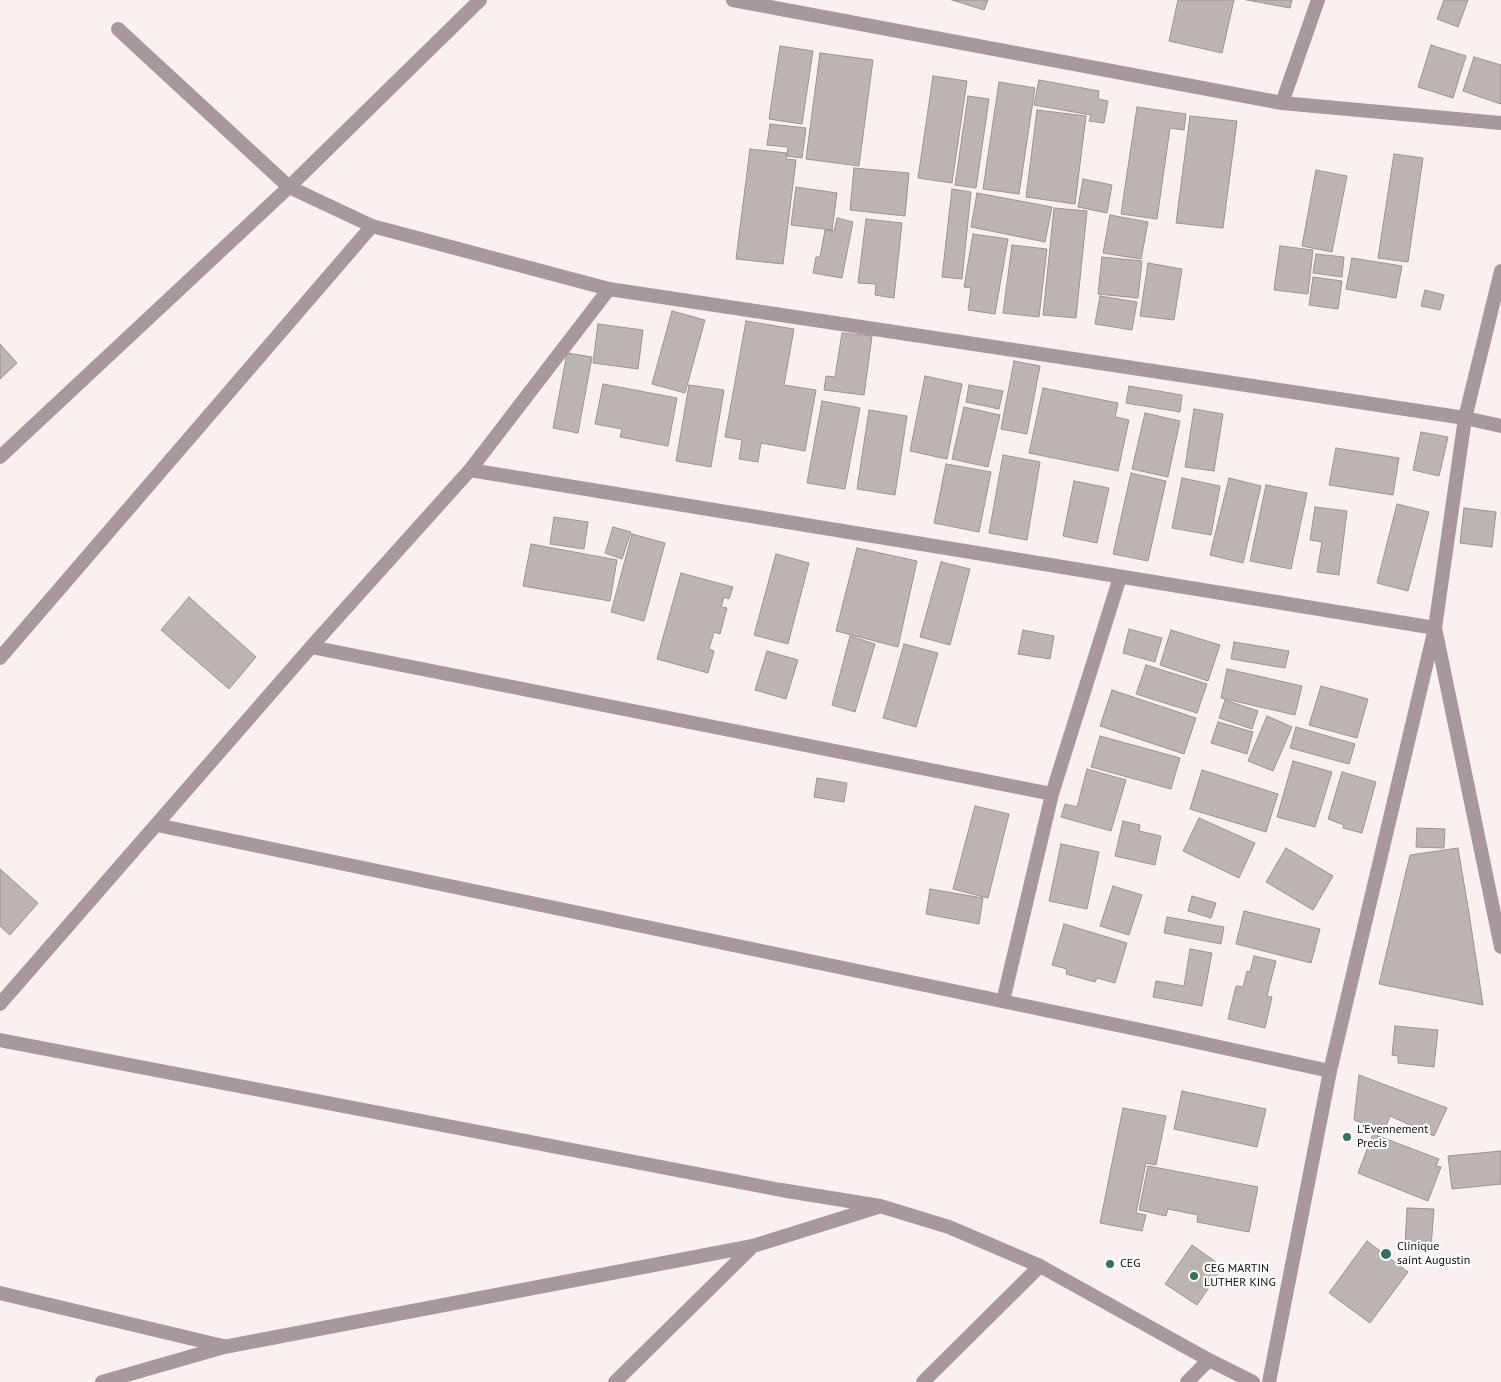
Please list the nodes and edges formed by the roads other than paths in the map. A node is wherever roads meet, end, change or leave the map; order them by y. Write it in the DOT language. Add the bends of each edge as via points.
graph roads {
  1 [pos="480,0"];
  2 [pos="733,0"];
  3 [pos="1318,0"];
  4 [pos="118,29"];
  5 [pos="1282,103"];
  6 [pos="1501,123"];
  7 [pos="289,187"];
  8 [pos="372,226"];
  9 [pos="1501,270"];
  10 [pos="609,289"];
  11 [pos="1465,418"];
  12 [pos="1501,426"];
  13 [pos="0,457"];
  14 [pos="470,470"];
  15 [pos="1120,577"];
  16 [pos="1435,628"];
  17 [pos="311,647"];
  18 [pos="0,658"];
  19 [pos="1052,794"];
  20 [pos="157,825"];
  21 [pos="1501,948"];
  22 [pos="1003,1001"];
  23 [pos="0,1004"];
  24 [pos="0,1040"];
  25 [pos="1330,1071"];
  26 [pos="880,1206"];
  27 [pos="753,1246"];
  28 [pos="1040,1266"];
  29 [pos="0,1293"];
  30 [pos="224,1347"];
  31 [pos="1209,1360"];
  32 [pos="102,1382"];
  33 [pos="615,1382"];
  34 [pos="923,1382"];
  35 [pos="1187,1382"];
  36 [pos="1253,1382"];
  37 [pos="1269,1382"];
  1 -- 7 [label="street"];
  2 -- 5 [label="street"];
  3 -- 5 [label="street"];
  4 -- 7 [label="street"];
  5 -- 6 [label="street"];
  7 -- 8 [label="street"];
  7 -- 13 [label="street"];
  8 -- 10 [label="street"];
  8 -- 18 [label="street"];
  9 -- 11 [label="street"];
  10 -- 11 [label="street"];
  10 -- 14 [label="street"];
  11 -- 12 [label="street"];
  11 -- 16 [label="street"];
  14 -- 15 [label="street"];
  14 -- 17 [label="street"];
  15 -- 16 [label="street"];
  15 -- 19 [label="street"];
  16 -- 21 [label="street"];
  16 -- 25 [label="street"];
  17 -- 19 [label="street"];
  17 -- 20 [label="street"];
  19 -- 22 [label="street"];
  20 -- 22 [label="street"];
  20 -- 23 [label="street"];
  22 -- 25 [label="street"];
  24 -- 26 [label="street" via="781,1190"];
  25 -- 37 [label="street"];
  26 -- 27 [label="street"];
  26 -- 28 [label="street" via="949,1227"];
  27 -- 30 [label="street"];
  27 -- 33 [label="street"];
  28 -- 31 [label="street"];
  28 -- 34 [label="street"];
  29 -- 30 [label="street"];
  30 -- 32 [label="street"];
  31 -- 35 [label="street"];
  31 -- 36 [label="street"];
}
